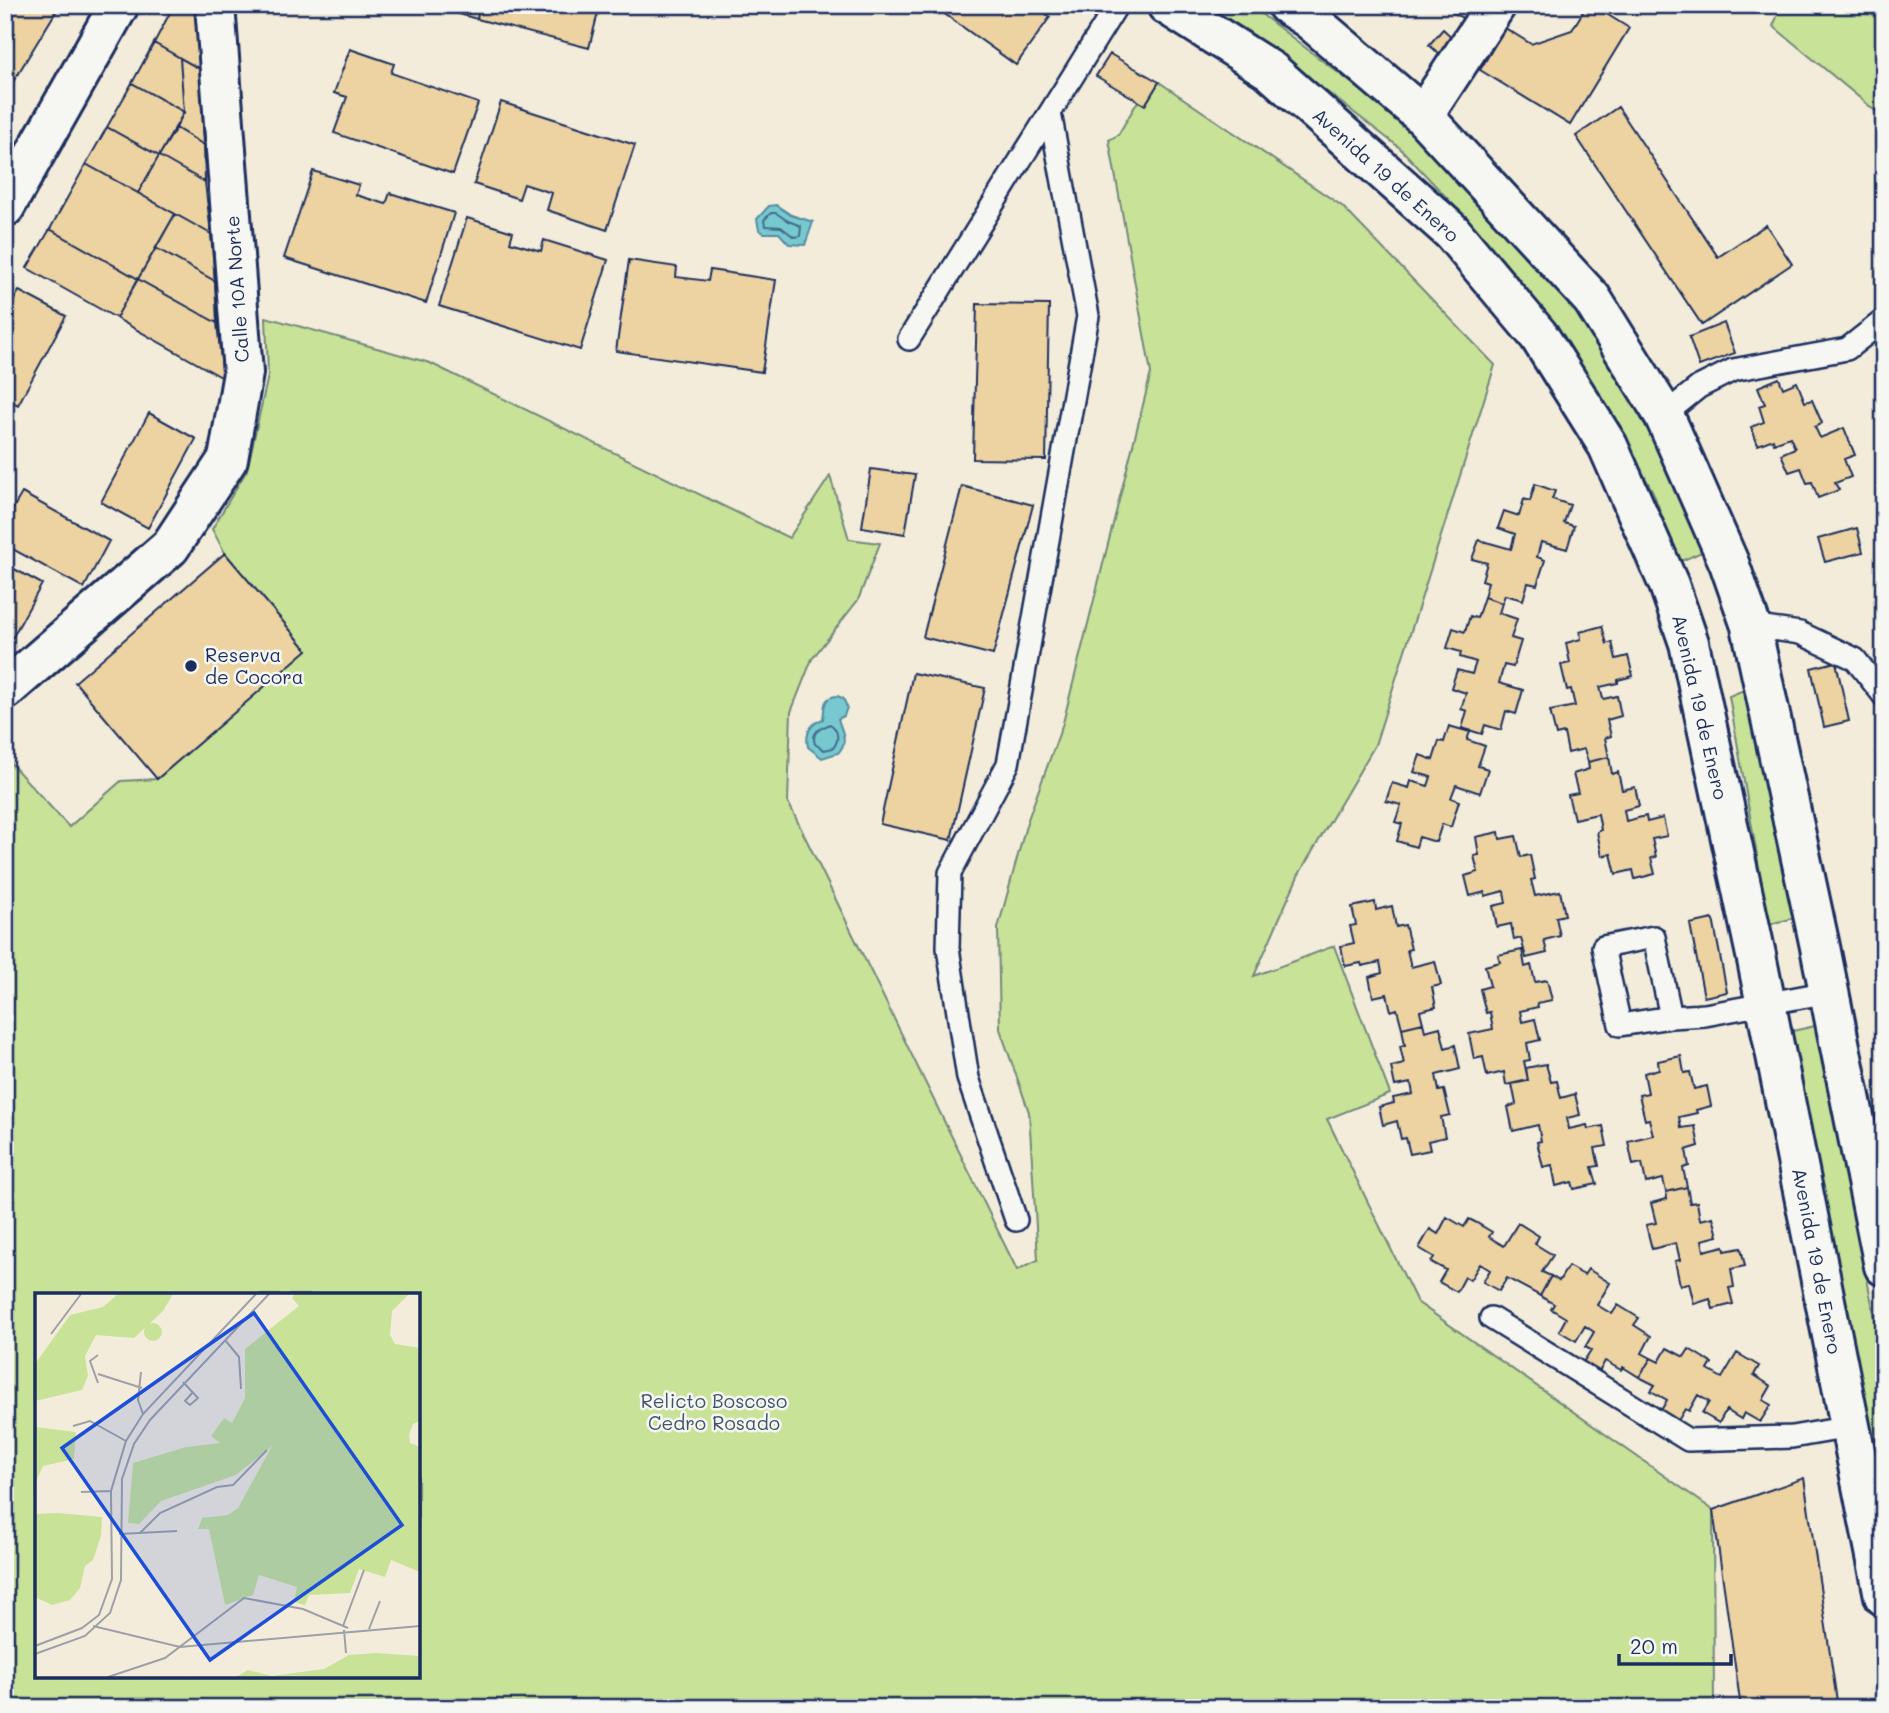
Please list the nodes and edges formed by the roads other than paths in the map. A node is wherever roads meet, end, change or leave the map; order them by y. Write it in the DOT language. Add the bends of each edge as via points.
graph roads {
  1 [pos="119,5"];
  2 [pos="215,5"];
  3 [pos="1117,5"];
  4 [pos="1167,5"];
  5 [pos="1287,5"];
  6 [pos="1496,5"];
  7 [pos="1050,113"];
  8 [pos="1423,116"];
  9 [pos="5,207"];
  10 [pos="1884,320"];
  11 [pos="909,338"];
  12 [pos="1664,415"];
  13 [pos="1751,626"];
  14 [pos="5,690"];
  15 [pos="1884,696"];
  16 [pos="1829,992"];
  17 [pos="1765,1003"];
  18 [pos="1671,1017"];
  19 [pos="1016,1220"];
  20 [pos="1884,1266"];
  21 [pos="1491,1318"];
  22 [pos="1850,1427"];
  23 [pos="1884,1596"];
  1 -- 9 [label="main road"];
  2 -- 14 [label="main road, Calle 10A Norte" via="243,373 228,459 170,547"];
  3 -- 7 [label="lane"];
  4 -- 17 [label="main road, Avenida 19 de Enero" via="1271,71 1452,232 1539,336 1608,446 1669,585 1689,643"];
  5 -- 8 [label="main road"];
  6 -- 8 [label="main road"];
  7 -- 11 [label="lane"];
  7 -- 19 [label="lane" via="1088,316 1008,764 950,873 948,948 968,1078"];
  8 -- 12 [label="main road" via="1592,299"];
  10 -- 12 [label="lane" via="1847,349 1733,370 1699,387"];
  12 -- 13 [label="main road" via="1729,563"];
  13 -- 15 [label="lane" via="1800,633 1855,659"];
  13 -- 16 [label="main road"];
  16 -- 17 [label="lane"];
  16 -- 20 [label="main road"];
  17 -- 18 [label="lane"];
  17 -- 22 [label="main road, Avenida 19 de Enero"];
  18 -- 18 [label="lane" via="1654,937 1603,947 1620,1025"];
  21 -- 22 [label="lane" via="1688,1440 1791,1437"];
  22 -- 23 [label="main road, Avenida 19 de Enero"];
}
